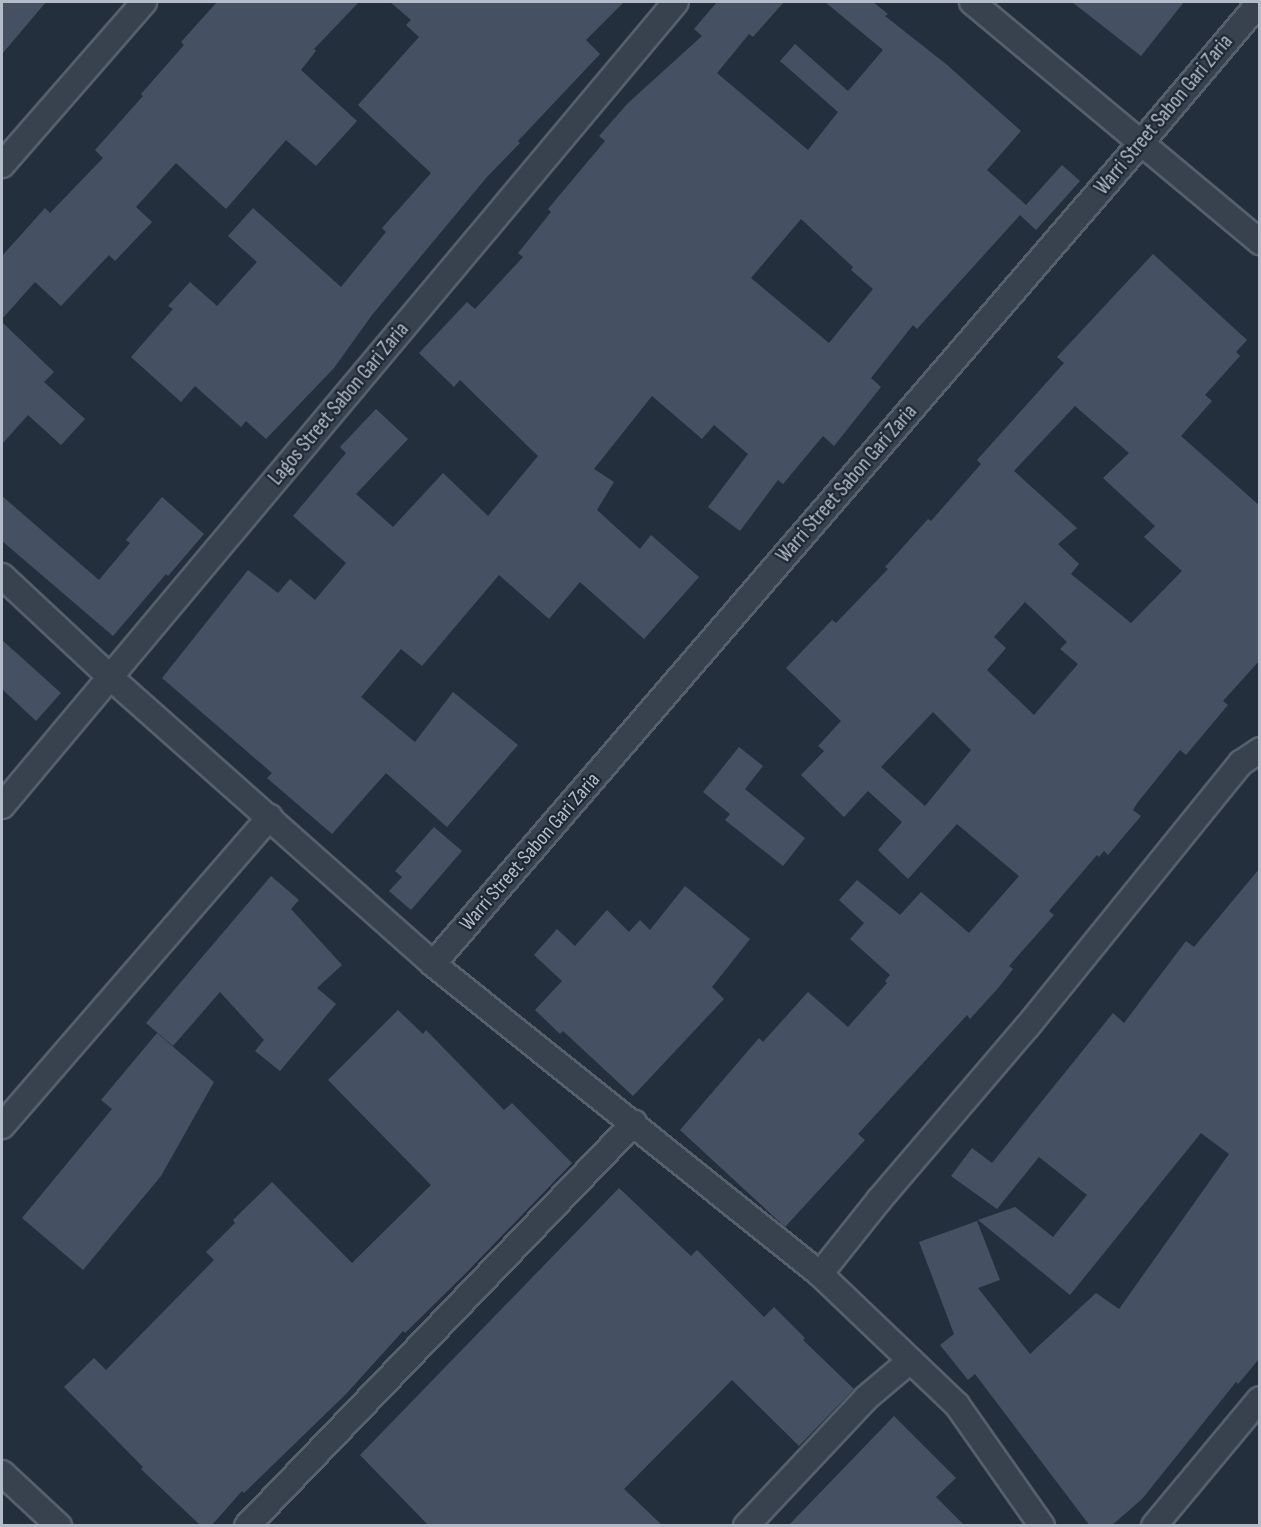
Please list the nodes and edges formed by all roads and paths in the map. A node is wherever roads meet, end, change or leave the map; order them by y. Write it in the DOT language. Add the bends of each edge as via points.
graph roads {
  1 [pos="144,2"];
  2 [pos="676,2"];
  3 [pos="972,2"];
  4 [pos="1260,2"];
  5 [pos="1141,143"];
  6 [pos="2,165"];
  7 [pos="1260,242"];
  8 [pos="2,576"];
  9 [pos="110,677"];
  10 [pos="1260,750"];
  11 [pos="2,806"];
  12 [pos="270,817"];
  13 [pos="433,964"];
  14 [pos="634,1124"];
  15 [pos="2,1126"];
  16 [pos="820,1274"];
  17 [pos="910,1360"];
  18 [pos="1260,1399"];
  19 [pos="2,1473"];
  20 [pos="59,1526"];
  21 [pos="247,1526"];
  22 [pos="746,1526"];
  23 [pos="1042,1526"];
  24 [pos="1154,1526"];
  1 -- 6 [label="street"];
  2 -- 9 [label="street, Lagos Street Sabon Gari Zaria"];
  3 -- 5 [label="street"];
  4 -- 5 [label="street, Warri Street Sabon Gari Zaria"];
  5 -- 7 [label="street"];
  5 -- 13 [label="street, Warri Street Sabon Gari Zaria"];
  8 -- 9 [label="street"];
  9 -- 11 [label="street, Lagos Street Sabon Gari Zaria"];
  9 -- 12 [label="street"];
  10 -- 16 [label="street" via="1241,763"];
  12 -- 13 [label="street"];
  12 -- 15 [label="street"];
  13 -- 14 [label="street"];
  14 -- 16 [label="street"];
  14 -- 21 [label="street"];
  16 -- 17 [label="street"];
  17 -- 22 [label="street" via="866,1398"];
  17 -- 23 [label="street" via="957,1405"];
  18 -- 24 [label="street"];
  19 -- 20 [label="street"];
}
